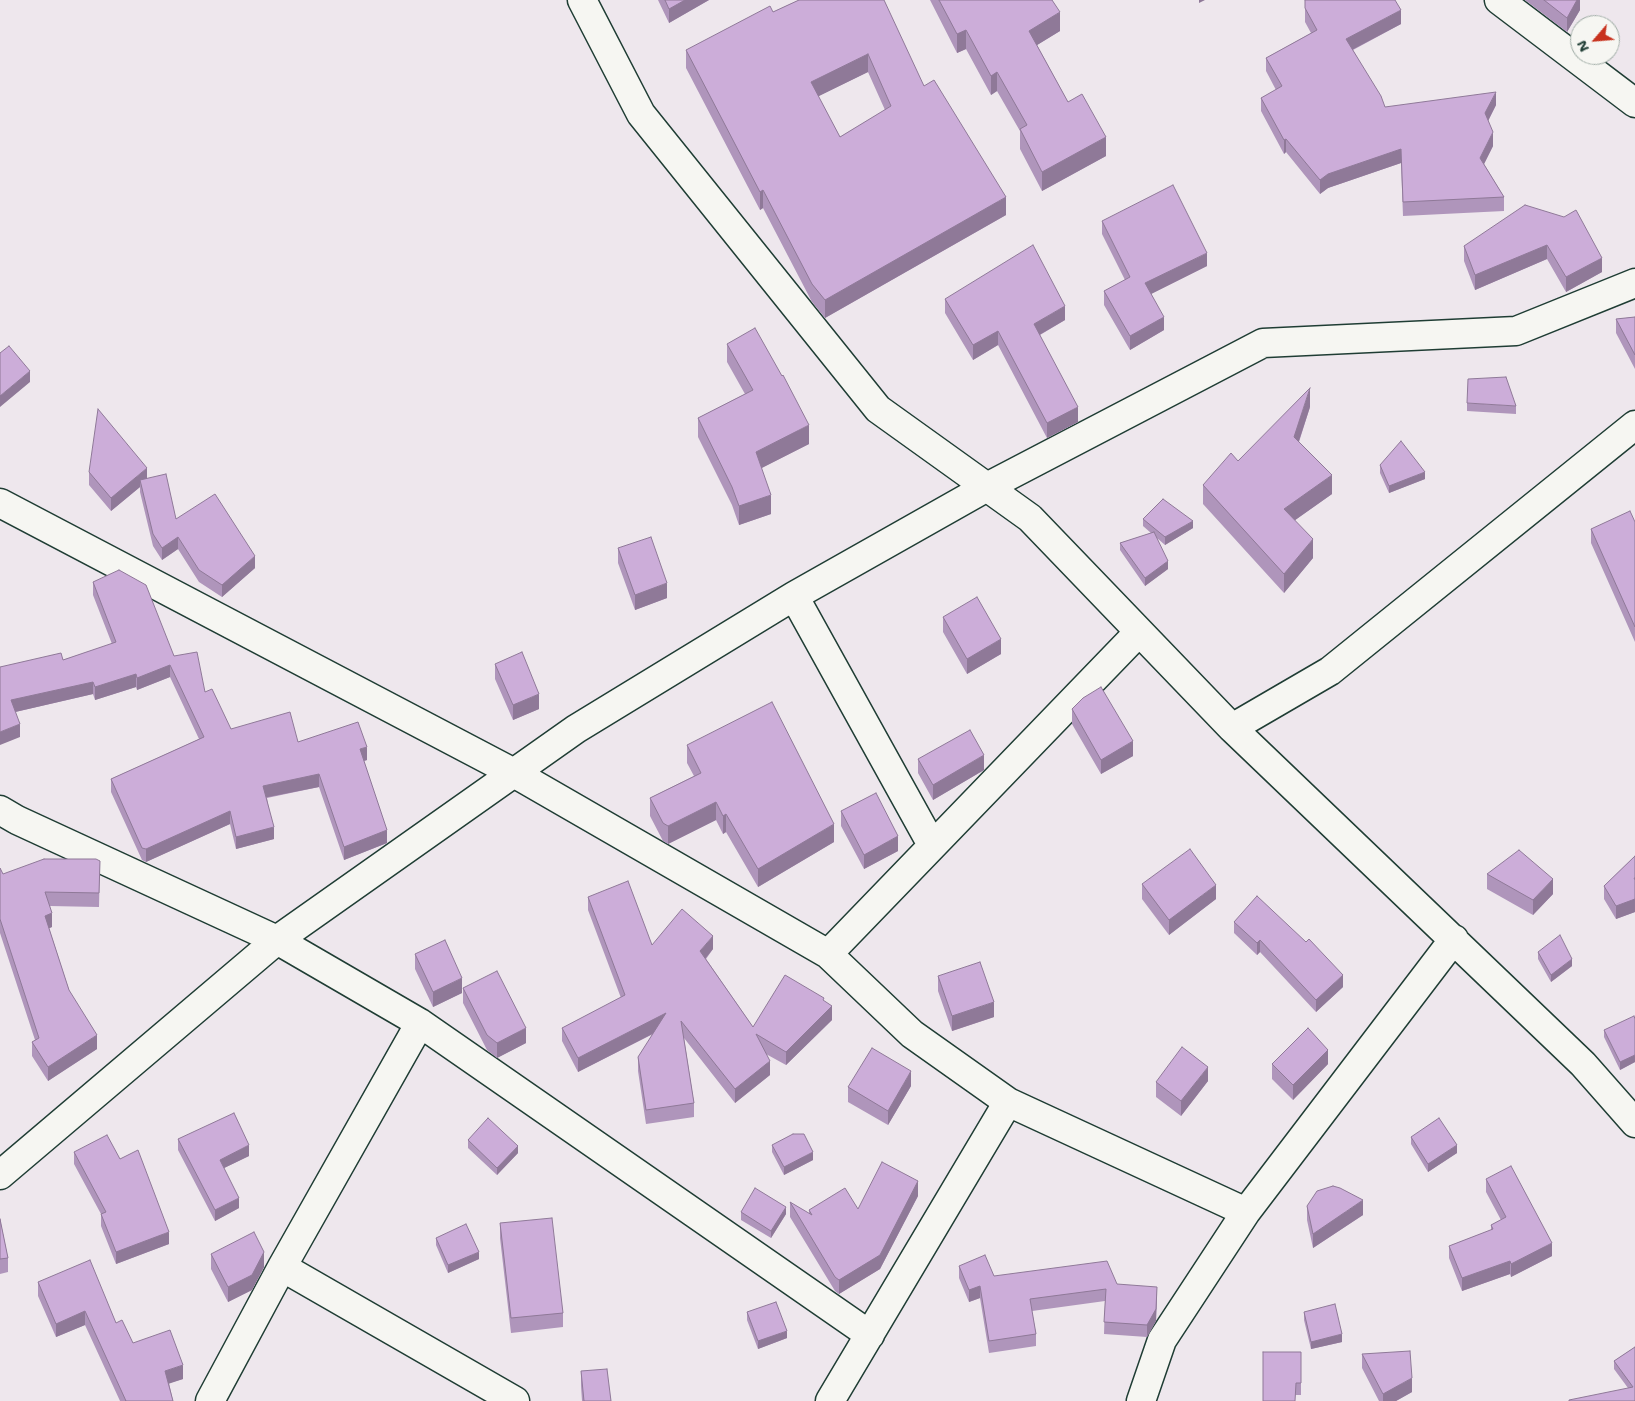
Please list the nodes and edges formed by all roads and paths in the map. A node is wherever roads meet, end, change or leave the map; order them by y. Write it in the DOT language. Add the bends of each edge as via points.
graph roads {
  1 [pos="582,0"];
  2 [pos="1499,0"];
  3 [pos="1635,103"];
  4 [pos="1635,283"];
  5 [pos="1632,432"];
  6 [pos="987,487"];
  7 [pos="0,504"];
  8 [pos="794,596"];
  9 [pos="1139,632"];
  10 [pos="1232,728"];
  11 [pos="514,773"];
  12 [pos="0,810"];
  13 [pos="932,845"];
  14 [pos="1454,939"];
  15 [pos="277,940"];
  16 [pos="828,954"];
  17 [pos="420,1023"];
  18 [pos="1008,1102"];
  19 [pos="1635,1122"];
  20 [pos="0,1174"];
  21 [pos="1246,1212"];
  22 [pos="282,1267"];
  23 [pos="870,1335"];
  24 [pos="210,1401"];
  25 [pos="515,1401"];
  26 [pos="830,1401"];
  27 [pos="1141,1401"];
  1 -- 6 [label="street" via="641,114 878,409"];
  2 -- 3 [label="street"];
  4 -- 6 [label="street" via="1516,331 1262,343"];
  5 -- 10 [label="street" via="1330,671"];
  6 -- 8 [label="street"];
  6 -- 9 [label="street" via="1030,518"];
  7 -- 11 [label="street"];
  8 -- 11 [label="street" via="576,729"];
  8 -- 13 [label="street"];
  9 -- 10 [label="street"];
  9 -- 13 [label="street"];
  10 -- 14 [label="street"];
  11 -- 15 [label="street"];
  11 -- 16 [label="street"];
  12 -- 15 [label="street"];
  13 -- 16 [label="street"];
  14 -- 19 [label="street" via="1583,1064"];
  14 -- 21 [label="street"];
  15 -- 17 [label="street"];
  15 -- 20 [label="street"];
  16 -- 18 [label="street" via="912,1034"];
  17 -- 22 [label="street"];
  17 -- 23 [label="street"];
  18 -- 21 [label="street"];
  18 -- 23 [label="street"];
  21 -- 27 [label="street" via="1162,1340"];
  22 -- 24 [label="street"];
  22 -- 25 [label="street"];
  23 -- 26 [label="street"];
}
